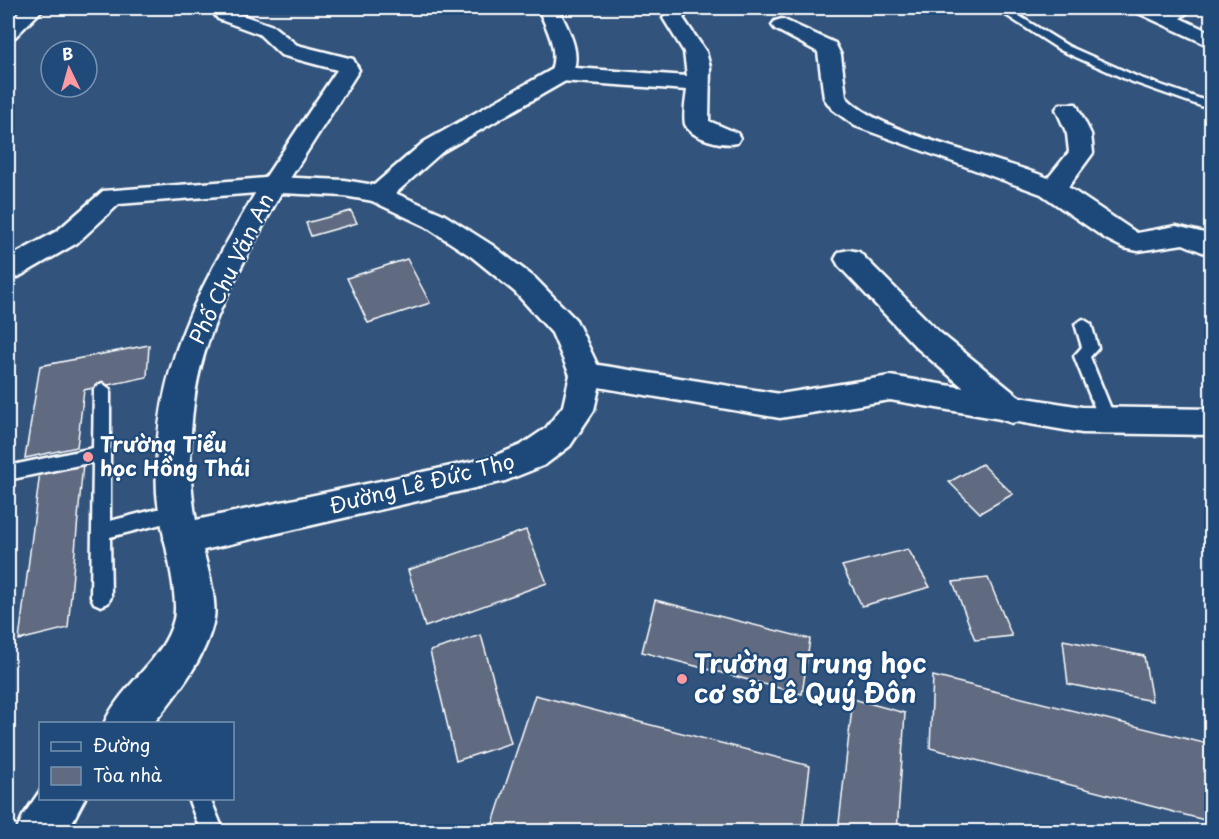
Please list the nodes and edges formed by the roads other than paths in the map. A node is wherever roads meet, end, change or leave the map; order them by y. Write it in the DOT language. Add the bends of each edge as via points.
graph roads {
  1 [pos="34,8"];
  2 [pos="548,8"];
  3 [pos="682,8"];
  4 [pos="1000,8"];
  5 [pos="1143,8"];
  6 [pos="1176,14"];
  7 [pos="225,15"];
  8 [pos="782,25"];
  9 [pos="8,33"];
  10 [pos="1212,41"];
  11 [pos="561,74"];
  12 [pos="698,84"];
  13 [pos="1212,107"];
  14 [pos="1068,110"];
  15 [pos="728,138"];
  16 [pos="273,185"];
  17 [pos="1053,189"];
  18 [pos="379,194"];
  19 [pos="1212,247"];
  20 [pos="849,259"];
  21 [pos="8,270"];
  22 [pos="1083,324"];
  23 [pos="586,375"];
  24 [pos="102,389"];
  25 [pos="1012,410"];
  26 [pos="1108,421"];
  27 [pos="1212,422"];
  28 [pos="102,453"];
  29 [pos="8,473"];
  30 [pos="179,526"];
  31 [pos="102,531"];
  32 [pos="101,597"];
  33 [pos="126,722"];
  34 [pos="62,800"];
  35 [pos="200,800"];
  36 [pos="39,831"];
  37 [pos="213,831"];
  1 -- 9 [label="street"];
  2 -- 11 [label="street" via="564,45"];
  3 -- 12 [label="street" via="674,13 674,18 694,52 699,67"];
  4 -- 13 [label="lane" via="1064,48 1134,80"];
  5 -- 6 [label="street"];
  6 -- 10 [label="street"];
  7 -- 16 [label="street" via="269,23 289,50 345,64 348,70"];
  8 -- 17 [label="street" via="827,48 832,55 831,88 837,101 855,117"];
  11 -- 12 [label="street"];
  11 -- 18 [label="street" via="433,147"];
  12 -- 15 [label="street" via="698,123"];
  14 -- 17 [label="street" via="1081,153"];
  16 -- 18 [label="street, Phố Chu Văn An" via="344,188"];
  16 -- 21 [label="street" via="112,197 67,237"];
  16 -- 30 [label="street, Phố Chu Văn An" via="202,322 180,387 174,459"];
  17 -- 19 [label="street" via="1136,243 1176,233"];
  18 -- 23 [label="street" via="434,220 525,285 565,328"];
  20 -- 25 [label="street" via="927,339"];
  22 -- 26 [label="lane" via="1090,348 1082,356"];
  23 -- 25 [label="street" via="768,405 806,404 890,388"];
  23 -- 30 [label="street, Đường Lê Đức Thọ" via="578,410 558,437 533,455 493,471"];
  24 -- 28 [label="lane"];
  25 -- 26 [label="street"];
  26 -- 27 [label="street"];
  28 -- 29 [label="lane"];
  28 -- 31 [label="lane"];
  30 -- 31 [label="lane"];
  30 -- 33 [label="street, Phố Chu Văn An" via="195,615 176,662"];
  31 -- 32 [label="lane"];
  34 -- 36 [label="street"];
  35 -- 37 [label="lane"];
}
